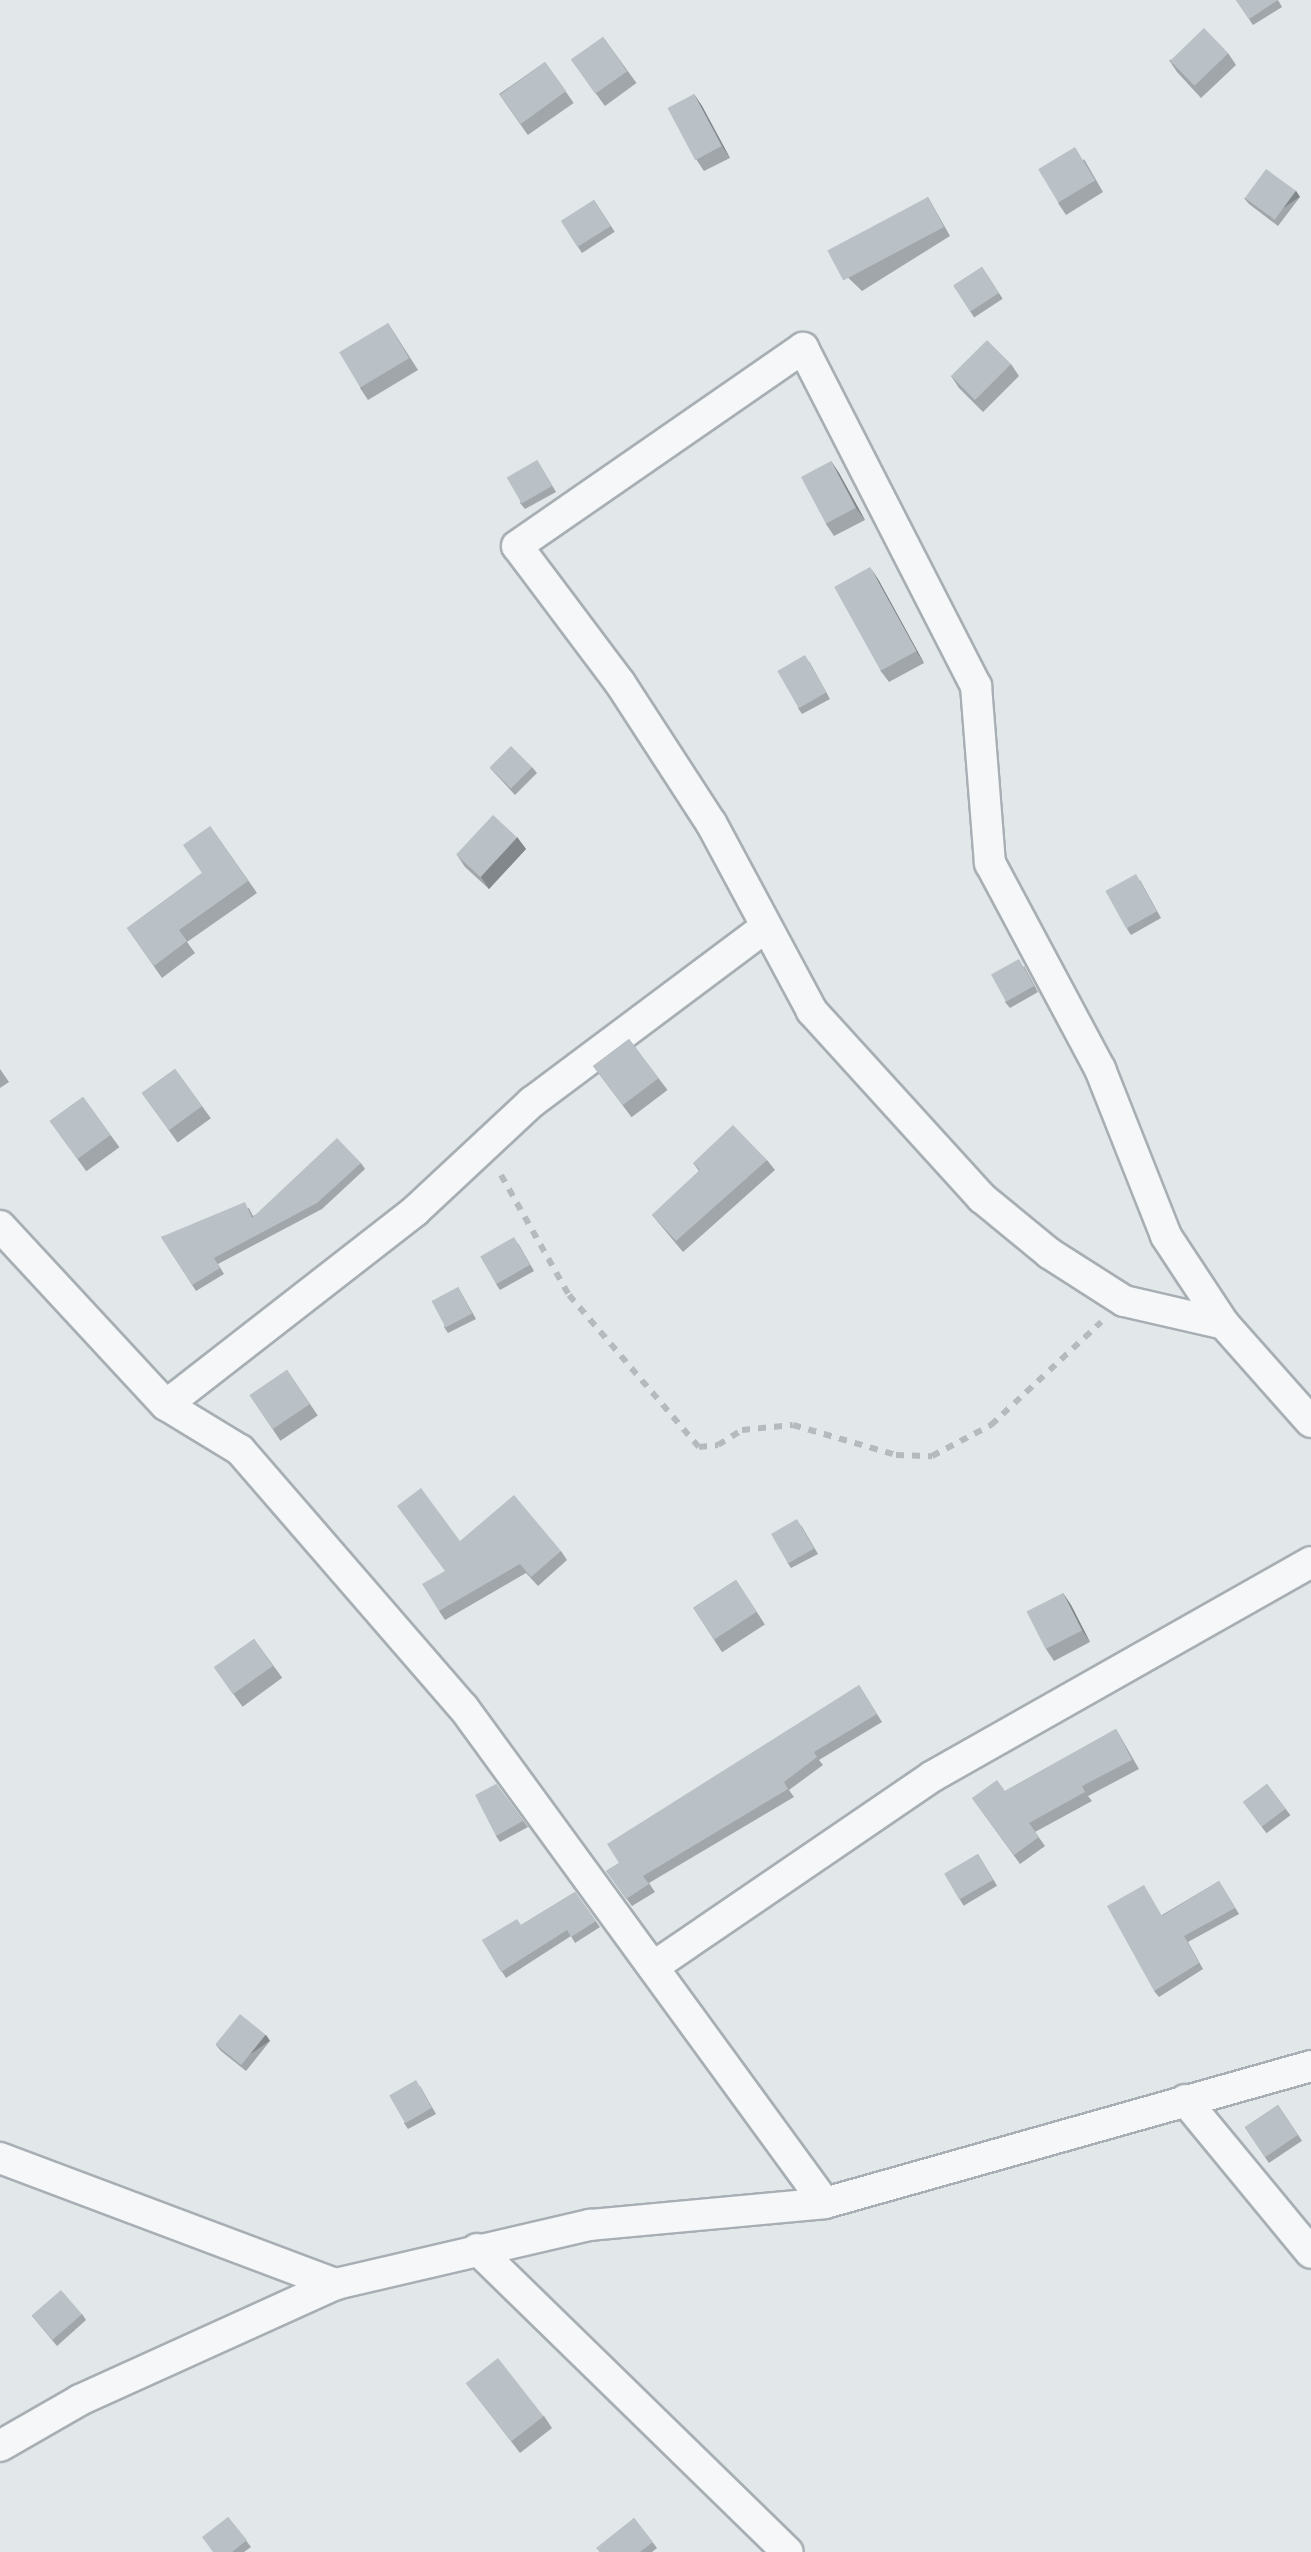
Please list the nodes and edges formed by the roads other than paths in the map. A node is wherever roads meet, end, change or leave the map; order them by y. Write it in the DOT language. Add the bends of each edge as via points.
graph roads {
  1 [pos="766,927"];
  2 [pos="0,1226"];
  3 [pos="1224,1324"];
  4 [pos="166,1405"];
  5 [pos="1311,1422"];
  6 [pos="1311,1562"];
  7 [pos="653,1967"];
  8 [pos="1311,2066"];
  9 [pos="1185,2100"];
  10 [pos="0,2158"];
  11 [pos="825,2203"];
  12 [pos="478,2248"];
  13 [pos="1311,2253"];
  14 [pos="336,2284"];
  15 [pos="0,2446"];
  16 [pos="788,2552"];
  1 -- 3 [label="street" via="812,1011 982,1198 1124,1301"];
  1 -- 3 [label="street" via="711,823 620,683 516,546 803,348 976,686 990,863 1100,1069 1166,1236"];
  1 -- 4 [label="street" via="679,986 483,1144 415,1211"];
  2 -- 4 [label="street"];
  3 -- 5 [label="street"];
  4 -- 7 [label="street" via="240,1450 463,1707"];
  6 -- 7 [label="street" via="933,1776"];
  7 -- 11 [label="street"];
  8 -- 9 [label="street"];
  9 -- 11 [label="street"];
  9 -- 13 [label="street"];
  10 -- 14 [label="street"];
  11 -- 12 [label="street" via="590,2225"];
  12 -- 14 [label="street"];
  12 -- 16 [label="street"];
  14 -- 15 [label="street" via="80,2400"];
}
